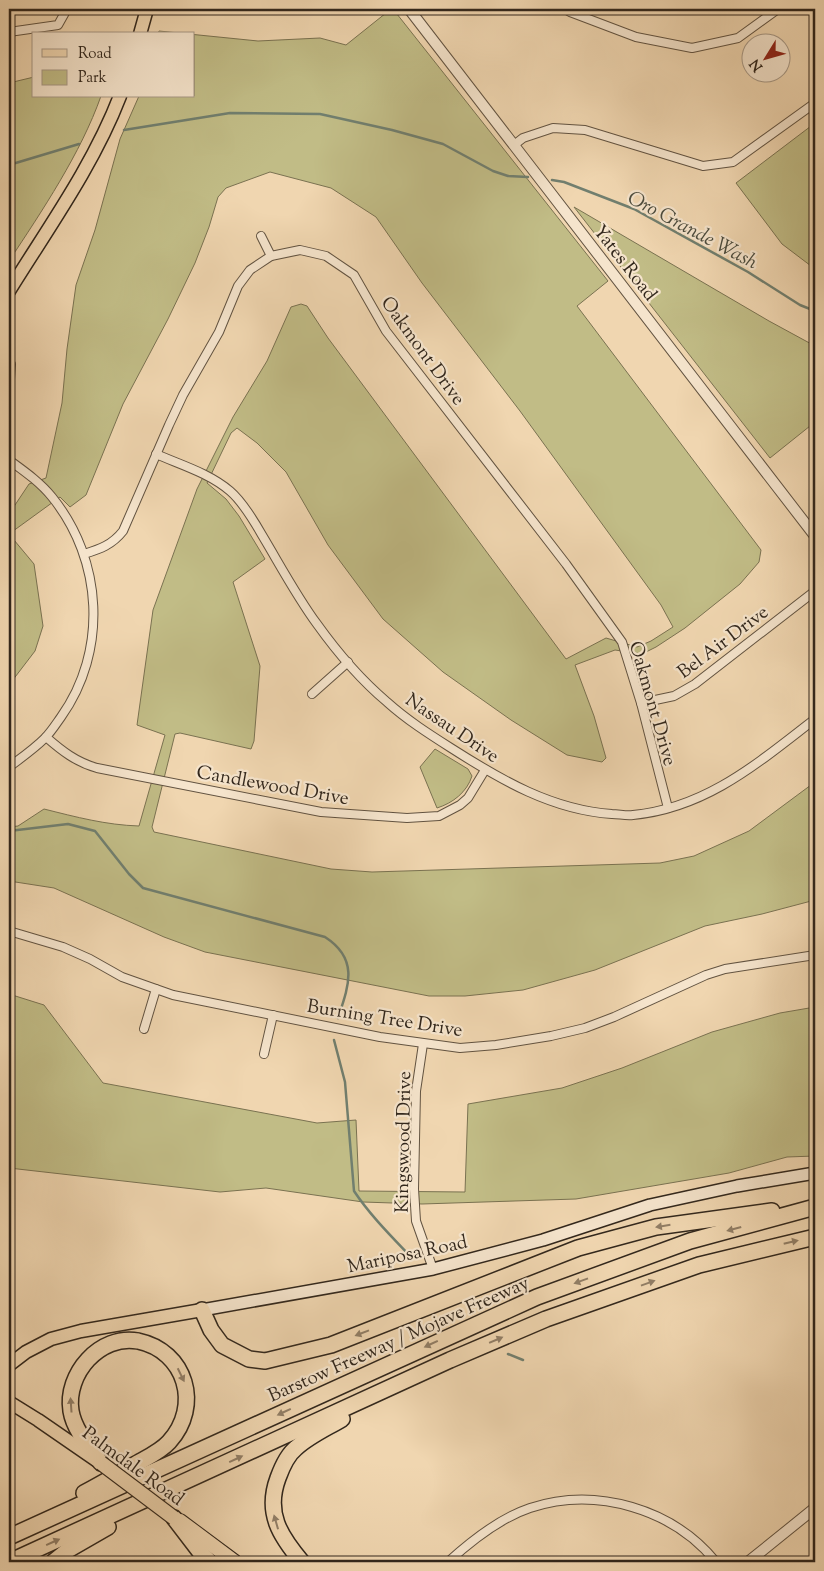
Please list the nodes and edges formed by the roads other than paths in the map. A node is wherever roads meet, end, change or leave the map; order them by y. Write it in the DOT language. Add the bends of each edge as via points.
graph roads {
  1 [pos="66,9"];
  2 [pos="147,9"];
  3 [pos="411,9"];
  4 [pos="565,9"];
  5 [pos="778,9"];
  6 [pos="9,32"];
  7 [pos="141,32"];
  8 [pos="119,98"];
  9 [pos="815,104"];
  10 [pos="514,145"];
  11 [pos="261,236"];
  12 [pos="271,256"];
  13 [pos="9,292"];
  14 [pos="11,364"];
  15 [pos="9,394"];
  16 [pos="156,454"];
  17 [pos="9,460"];
  18 [pos="815,536"];
  19 [pos="84,554"];
  20 [pos="815,591"];
  21 [pos="348,662"];
  22 [pos="312,694"];
  23 [pos="641,703"];
  24 [pos="815,719"];
  25 [pos="46,737"];
  26 [pos="9,767"];
  27 [pos="485,770"];
  28 [pos="668,808"];
  29 [pos="9,931"];
  30 [pos="815,955"];
  31 [pos="156,989"];
  32 [pos="273,1015"];
  33 [pos="144,1029"];
  34 [pos="423,1044"];
  35 [pos="264,1054"];
  36 [pos="815,1173"];
  37 [pos="815,1206"];
  38 [pos="815,1237"];
  39 [pos="433,1269"];
  40 [pos="202,1310"];
  41 [pos="450,1360"];
  42 [pos="9,1365"];
  43 [pos="9,1402"];
  44 [pos="101,1464"];
  45 [pos="192,1479"];
  46 [pos="815,1508"];
  47 [pos="174,1518"];
  48 [pos="9,1536"];
  49 [pos="9,1562"];
  50 [pos="53,1562"];
  51 [pos="210,1562"];
  52 [pos="236,1562"];
  53 [pos="302,1562"];
  54 [pos="448,1562"];
  55 [pos="716,1562"];
  56 [pos="748,1562"];
  1 -- 6 [label="street" via="58,25"];
  2 -- 7 [label="main road"];
  3 -- 10 [label="street, Yates Road"];
  4 -- 5 [label="street" via="636,37 692,48 738,38"];
  8 -- 13 [label="main road" via="90,161"];
  9 -- 10 [label="street" via="733,162 703,166 585,130 553,128 523,138"];
  10 -- 18 [label="street, Yates Road"];
  11 -- 12 [label="street"];
  12 -- 16 [label="street, Oakmont Drive" via="250,270 238,286 219,332 183,395"];
  12 -- 23 [label="street, Oakmont Drive" via="300,250 326,256 354,275 386,331 566,564 622,642"];
  14 -- 15 [label="street"];
  16 -- 19 [label="street, Oakmont Drive" via="123,531 106,547"];
  16 -- 21 [label="street, Nassau Drive" via="207,475 232,492 254,520 316,624"];
  17 -- 19 [label="street" via="51,495 73,528"];
  19 -- 25 [label="street" via="94,599 92,641 76,692"];
  20 -- 23 [label="street, Bel Air Drive" via="695,684 674,696"];
  21 -- 22 [label="street"];
  21 -- 27 [label="street, Nassau Drive" via="387,702"];
  23 -- 28 [label="street, Oakmont Drive"];
  24 -- 28 [label="street, Nassau Drive" via="745,773 705,796"];
  25 -- 26 [label="street"];
  25 -- 27 [label="street, Candlewood Drive" via="66,754 97,768 312,811 344,814 407,818 439,816 468,798"];
  27 -- 28 [label="street, Nassau Drive" via="546,800 591,812 632,815"];
  29 -- 31 [label="street, Burning Tree Drive" via="63,947 122,977"];
  30 -- 34 [label="street, Burning Tree Drive" via="725,969 614,1017 551,1036 460,1048"];
  31 -- 32 [label="street, Burning Tree Drive"];
  31 -- 33 [label="street"];
  32 -- 34 [label="street, Burning Tree Drive"];
  32 -- 35 [label="street"];
  34 -- 39 [label="street, Kingswood Drive" via="416,1091 414,1188 416,1221"];
  36 -- 39 [label="main road, Mariposa Road" via="650,1205 543,1240"];
  37 -- 40 [label="highway, one-way" via="656,1227 587,1246 331,1345 265,1360 249,1359 222,1345"];
  37 -- 48 [label="highway, Barstow Freeway / Mojave Freeway, one-way" via="690,1241 537,1297"];
  41 -- 38 [label="highway, one-way" via="546,1319 699,1265"];
  39 -- 40 [label="main road, Mariposa Road"];
  40 -- 42 [label="main road, Mariposa Road" via="73,1333 52,1339"];
  45 -- 41 [label="highway, one-way"];
  53 -- 41 [label="highway, one-way" via="280,1532 272,1502 281,1470 289,1456 295,1448 323,1430"];
  43 -- 44 [label="main road, Palmdale Road"];
  44 -- 47 [label="highway, Palmdale Road, bridge"];
  44 -- 48 [label="highway, one-way" via="74,1422 71,1403 74,1382 87,1360 110,1344 137,1341 150,1345 167,1355 178,1368 188,1396 181,1426 170,1442 158,1452"];
  49 -- 45 [label="highway, one-way"];
  45 -- 50 [label="highway" via="68,1550"];
  46 -- 56 [label="street"];
  47 -- 51 [label="highway"];
  47 -- 52 [label="highway, Palmdale Road"];
  54 -- 55 [label="street" via="496,1525 529,1508 589,1499 619,1503 664,1519 688,1535"];
}
